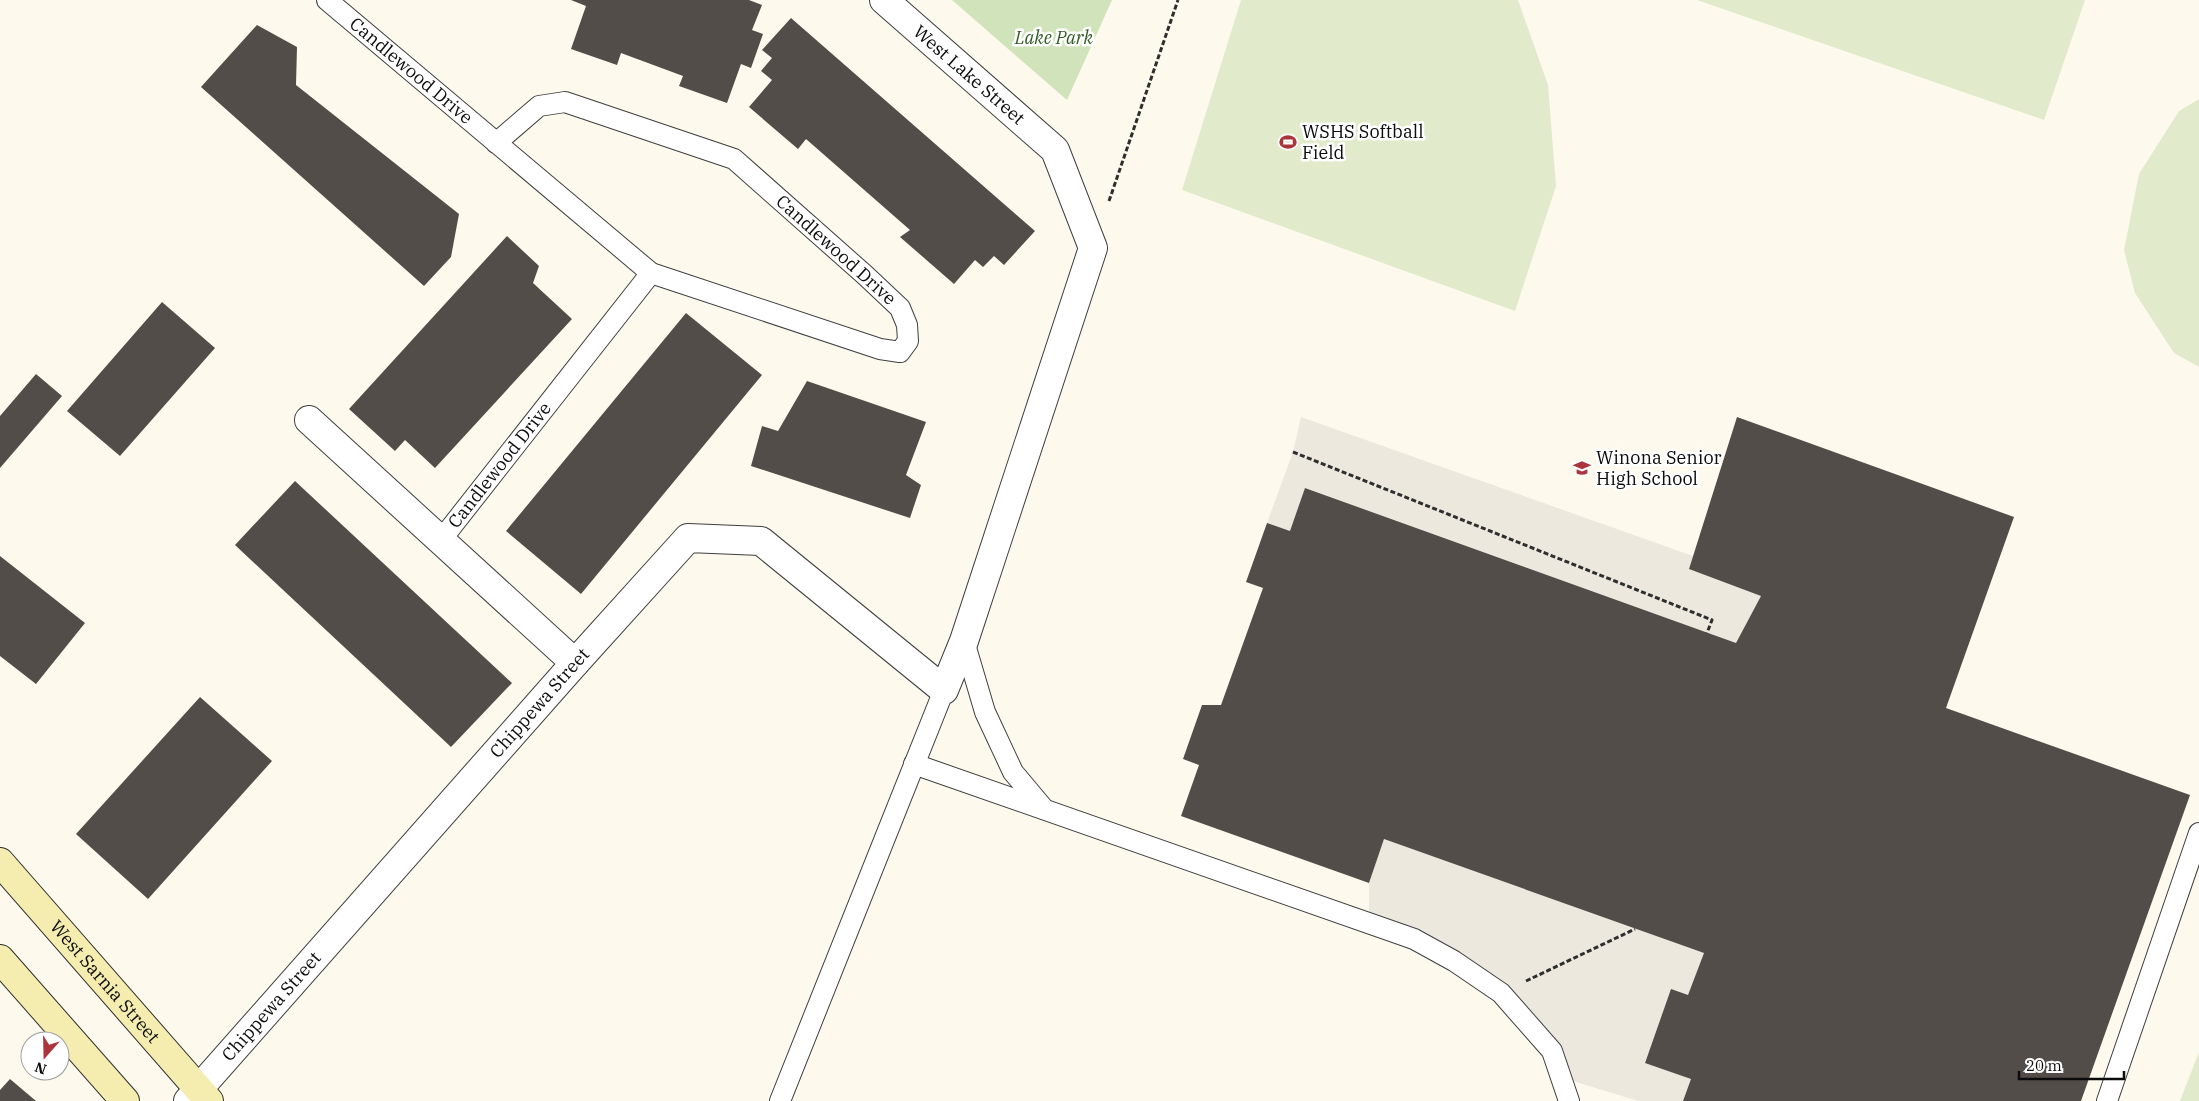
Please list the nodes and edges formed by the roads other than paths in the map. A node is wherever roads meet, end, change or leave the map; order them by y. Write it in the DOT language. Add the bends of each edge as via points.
graph roads {
  1 [pos="327,0"];
  2 [pos="884,0"];
  3 [pos="496,142"];
  4 [pos="651,273"];
  5 [pos="309,420"];
  6 [pos="441,540"];
  7 [pos="964,641"];
  8 [pos="575,663"];
  9 [pos="944,690"];
  10 [pos="914,764"];
  11 [pos="1044,809"];
  12 [pos="2199,833"];
  13 [pos="0,862"];
  14 [pos="0,958"];
  15 [pos="199,1097"];
  16 [pos="125,1101"];
  17 [pos="780,1101"];
  18 [pos="1569,1101"];
  19 [pos="2107,1101"];
  1 -- 3 [label="lane, Candlewood Drive"];
  2 -- 7 [label="street, West Lake Street" via="1055,150 1093,248"];
  3 -- 4 [label="lane, Candlewood Drive"];
  3 -- 4 [label="lane, Candlewood Drive" via="539,106 565,102 734,159 900,308 907,325 908,341 900,352 880,349"];
  4 -- 6 [label="lane, Candlewood Drive"];
  5 -- 6 [label="street, Candlewood Drive"];
  6 -- 8 [label="street, Candlewood Drive"];
  7 -- 9 [label="street"];
  7 -- 11 [label="lane" via="985,712 1013,772"];
  8 -- 9 [label="street, Chippewa Street" via="688,538 761,541"];
  8 -- 15 [label="street, Chippewa Street"];
  9 -- 10 [label="lane"];
  10 -- 11 [label="lane"];
  10 -- 17 [label="lane"];
  11 -- 18 [label="lane" via="1414,939 1454,961 1501,993 1552,1051"];
  12 -- 19 [label="lane"];
  13 -- 15 [label="street, West Sarnia Street"];
  14 -- 16 [label="street"];
}
